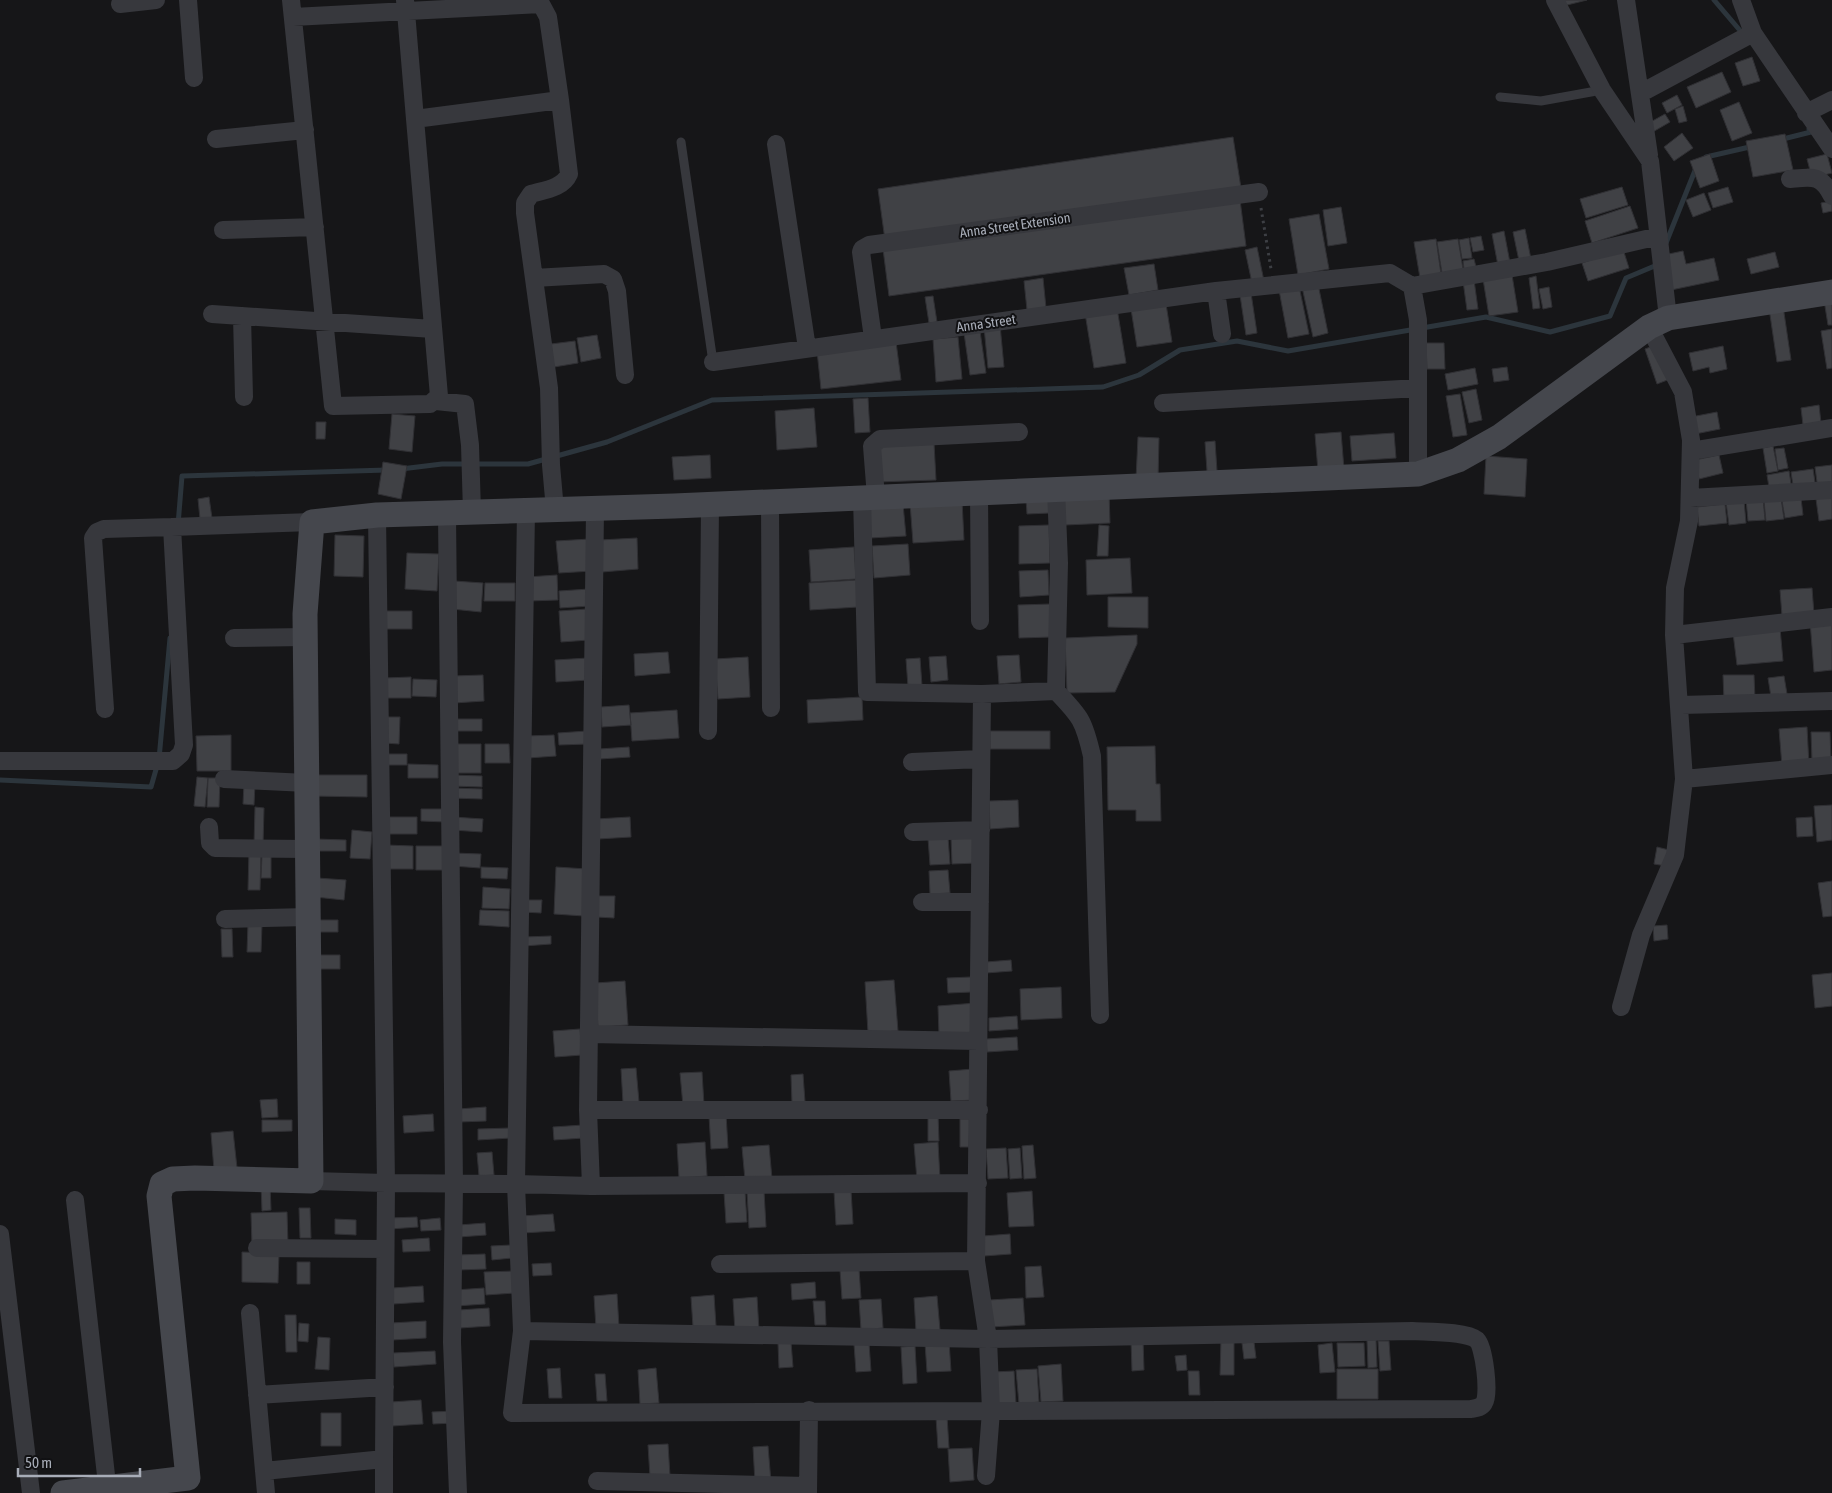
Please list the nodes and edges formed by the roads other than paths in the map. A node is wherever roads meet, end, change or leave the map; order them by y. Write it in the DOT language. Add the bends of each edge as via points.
graph roads {
  1 [pos="156,0"];
  2 [pos="188,0"];
  3 [pos="1555,0"];
  4 [pos="1626,0"];
  5 [pos="1741,0"];
  6 [pos="120,4"];
  7 [pos="405,5"];
  8 [pos="292,9"];
  9 [pos="1753,32"];
  10 [pos="194,78"];
  11 [pos="1602,90"];
  12 [pos="1641,93"];
  13 [pos="1500,97"];
  14 [pos="560,100"];
  15 [pos="1832,100"];
  16 [pos="1806,114"];
  17 [pos="415,119"];
  18 [pos="304,130"];
  19 [pos="216,139"];
  20 [pos="681,142"];
  21 [pos="776,144"];
  22 [pos="1832,149"];
  23 [pos="1650,161"];
  24 [pos="1790,179"];
  25 [pos="1259,192"];
  26 [pos="1832,196"];
  27 [pos="314,227"];
  28 [pos="223,230"];
  29 [pos="1659,236"];
  30 [pos="534,278"];
  31 [pos="1412,286"];
  32 [pos="1216,291"];
  33 [pos="1832,292"];
  34 [pos="212,314"];
  35 [pos="242,316"];
  36 [pos="324,323"];
  37 [pos="1659,323"];
  38 [pos="433,329"];
  39 [pos="1222,334"];
  40 [pos="873,338"];
  41 [pos="807,348"];
  42 [pos="713,362"];
  43 [pos="624,375"];
  44 [pos="1418,388"];
  45 [pos="244,397"];
  46 [pos="436,401"];
  47 [pos="1163,403"];
  48 [pos="1832,428"];
  49 [pos="1019,432"];
  50 [pos="1691,451"];
  51 [pos="1418,474"];
  52 [pos="1056,489"];
  53 [pos="1832,490"];
  54 [pos="979,492"];
  55 [pos="869,497"];
  56 [pos="1690,498"];
  57 [pos="770,502"];
  58 [pos="710,504"];
  59 [pos="595,509"];
  60 [pos="526,510"];
  61 [pos="555,510"];
  62 [pos="472,512"];
  63 [pos="447,514"];
  64 [pos="377,515"];
  65 [pos="312,522"];
  66 [pos="172,527"];
  67 [pos="1832,617"];
  68 [pos="980,621"];
  69 [pos="1674,635"];
  70 [pos="305,637"];
  71 [pos="234,638"];
  72 [pos="1056,691"];
  73 [pos="982,694"];
  74 [pos="1832,701"];
  75 [pos="1681,705"];
  76 [pos="105,708"];
  77 [pos="771,708"];
  78 [pos="708,731"];
  79 [pos="981,759"];
  80 [pos="0,761"];
  81 [pos="912,762"];
  82 [pos="1832,765"];
  83 [pos="224,779"];
  84 [pos="1684,779"];
  85 [pos="306,783"];
  86 [pos="209,827"];
  87 [pos="981,830"];
  88 [pos="913,832"];
  89 [pos="307,849"];
  90 [pos="922,902"];
  91 [pos="980,902"];
  92 [pos="308,918"];
  93 [pos="225,919"];
  94 [pos="1621,1008"];
  95 [pos="1100,1015"];
  96 [pos="589,1034"];
  97 [pos="978,1041"];
  98 [pos="588,1110"];
  99 [pos="979,1110"];
  100 [pos="311,1181"];
  101 [pos="386,1183"];
  102 [pos="978,1183"];
  103 [pos="516,1184"];
  104 [pos="454,1185"];
  105 [pos="591,1186"];
  106 [pos="75,1200"];
  107 [pos="0,1234"];
  108 [pos="257,1248"];
  109 [pos="385,1249"];
  110 [pos="976,1261"];
  111 [pos="720,1264"];
  112 [pos="250,1313"];
  113 [pos="522,1331"];
  114 [pos="988,1339"];
  115 [pos="385,1387"];
  116 [pos="257,1395"];
  117 [pos="809,1410"];
  118 [pos="991,1411"];
  119 [pos="384,1459"];
  120 [pos="264,1471"];
  121 [pos="986,1476"];
  122 [pos="597,1482"];
  123 [pos="188,1486"];
  124 [pos="808,1489"];
  125 [pos="107,1490"];
  126 [pos="31,1493"];
  127 [pos="63,1493"];
  128 [pos="266,1493"];
  129 [pos="384,1493"];
  130 [pos="458,1493"];
  1 -- 6 [label="street"];
  2 -- 10 [label="street"];
  3 -- 11 [label="street"];
  4 -- 12 [label="street"];
  5 -- 9 [label="street"];
  7 -- 8 [label="street"];
  7 -- 14 [label="street" via="541,4 548,17"];
  7 -- 17 [label="street"];
  8 -- 18 [label="street"];
  9 -- 12 [label="street"];
  9 -- 16 [label="street"];
  11 -- 13 [label="lane" via="1542,101"];
  11 -- 23 [label="street"];
  12 -- 23 [label="street"];
  14 -- 17 [label="street"];
  14 -- 30 [label="street" via="570,174 566,181 531,194 525,203"];
  15 -- 16 [label="street"];
  16 -- 22 [label="street"];
  17 -- 38 [label="street"];
  18 -- 19 [label="street"];
  18 -- 27 [label="street"];
  20 -- 42 [label="lane"];
  21 -- 41 [label="street"];
  23 -- 29 [label="street"];
  24 -- 26 [label="street" via="1813,176 1823,181"];
  25 -- 40 [label="street, Anna Street Extension" via="869,245 861,252"];
  27 -- 28 [label="street"];
  27 -- 36 [label="street"];
  29 -- 31 [label="street" via="1546,262"];
  29 -- 37 [label="street"];
  30 -- 43 [label="street" via="604,274 613,279 617,291"];
  30 -- 61 [label="street" via="549,388"];
  31 -- 32 [label="street, Anna Street" via="1390,273"];
  31 -- 44 [label="street" via="1418,328"];
  32 -- 39 [label="street"];
  32 -- 40 [label="street, Anna Street"];
  33 -- 37 [label="street"];
  34 -- 35 [label="street"];
  35 -- 36 [label="street"];
  35 -- 45 [label="street"];
  36 -- 38 [label="street"];
  36 -- 46 [label="street" via="333,406 430,404"];
  37 -- 50 [label="street" via="1683,392"];
  37 -- 51 [label="street" via="1499,436 1458,460"];
  38 -- 46 [label="street" via="439,396"];
  40 -- 41 [label="street, Anna Street"];
  41 -- 42 [label="street, Anna Street"];
  44 -- 47 [label="street"];
  44 -- 51 [label="street"];
  46 -- 62 [label="street" via="465,404"];
  48 -- 50 [label="street"];
  49 -- 55 [label="street" via="880,438 872,446"];
  50 -- 56 [label="street"];
  51 -- 52 [label="street"];
  52 -- 54 [label="street"];
  52 -- 72 [label="street" via="1059,563"];
  53 -- 56 [label="street"];
  54 -- 55 [label="street"];
  54 -- 68 [label="street"];
  55 -- 57 [label="street"];
  55 -- 73 [label="street" via="867,692"];
  56 -- 69 [label="street" via="1689,522 1675,588"];
  57 -- 58 [label="street"];
  57 -- 77 [label="street"];
  58 -- 59 [label="street"];
  58 -- 78 [label="street"];
  59 -- 61 [label="street"];
  59 -- 96 [label="street"];
  60 -- 61 [label="street"];
  60 -- 62 [label="street"];
  60 -- 103 [label="street"];
  62 -- 63 [label="street"];
  63 -- 64 [label="street"];
  63 -- 104 [label="street"];
  64 -- 65 [label="street"];
  64 -- 101 [label="street"];
  65 -- 66 [label="street"];
  65 -- 70 [label="street"];
  66 -- 76 [label="street" via="104,529 93,538"];
  66 -- 80 [label="street" via="184,745 181,754 173,761"];
  67 -- 69 [label="street"];
  69 -- 75 [label="street"];
  70 -- 71 [label="street"];
  70 -- 85 [label="street"];
  72 -- 73 [label="street"];
  72 -- 95 [label="street" via="1079,715 1092,756"];
  73 -- 79 [label="street"];
  74 -- 75 [label="street"];
  75 -- 84 [label="street"];
  79 -- 81 [label="street"];
  79 -- 87 [label="street"];
  82 -- 84 [label="street"];
  83 -- 85 [label="street"];
  84 -- 94 [label="street" via="1675,855 1643,928"];
  85 -- 89 [label="street"];
  86 -- 89 [label="street" via="210,843 215,848"];
  87 -- 88 [label="street"];
  87 -- 91 [label="street"];
  89 -- 92 [label="street"];
  90 -- 91 [label="street"];
  91 -- 97 [label="street"];
  92 -- 93 [label="street"];
  92 -- 100 [label="street"];
  96 -- 97 [label="street"];
  96 -- 98 [label="street"];
  97 -- 99 [label="street"];
  98 -- 99 [label="street"];
  98 -- 105 [label="street"];
  99 -- 102 [label="street"];
  100 -- 101 [label="street"];
  100 -- 123 [label="street" via="195,1178 173,1179 162,1184 159,1196"];
  101 -- 104 [label="street"];
  101 -- 109 [label="street"];
  102 -- 105 [label="street"];
  102 -- 110 [label="street"];
  103 -- 104 [label="street"];
  103 -- 105 [label="street"];
  103 -- 113 [label="street"];
  104 -- 130 [label="street" via="452,1342"];
  106 -- 125 [label="street"];
  107 -- 126 [label="street"];
  108 -- 109 [label="street"];
  109 -- 115 [label="street"];
  110 -- 111 [label="street"];
  110 -- 114 [label="street"];
  112 -- 116 [label="street"];
  113 -- 114 [label="street"];
  113 -- 117 [label="street" via="512,1413"];
  114 -- 118 [label="street"];
  114 -- 118 [label="street" via="1351,1330 1464,1335 1476,1339 1481,1346 1487,1392 1480,1408 1471,1409"];
  115 -- 116 [label="street"];
  115 -- 119 [label="street"];
  116 -- 120 [label="street"];
  117 -- 118 [label="street"];
  117 -- 124 [label="street"];
  118 -- 121 [label="street"];
  119 -- 120 [label="street"];
  119 -- 129 [label="street"];
  120 -- 128 [label="street"];
  122 -- 124 [label="street"];
  123 -- 125 [label="street"];
  125 -- 127 [label="street"];
}
